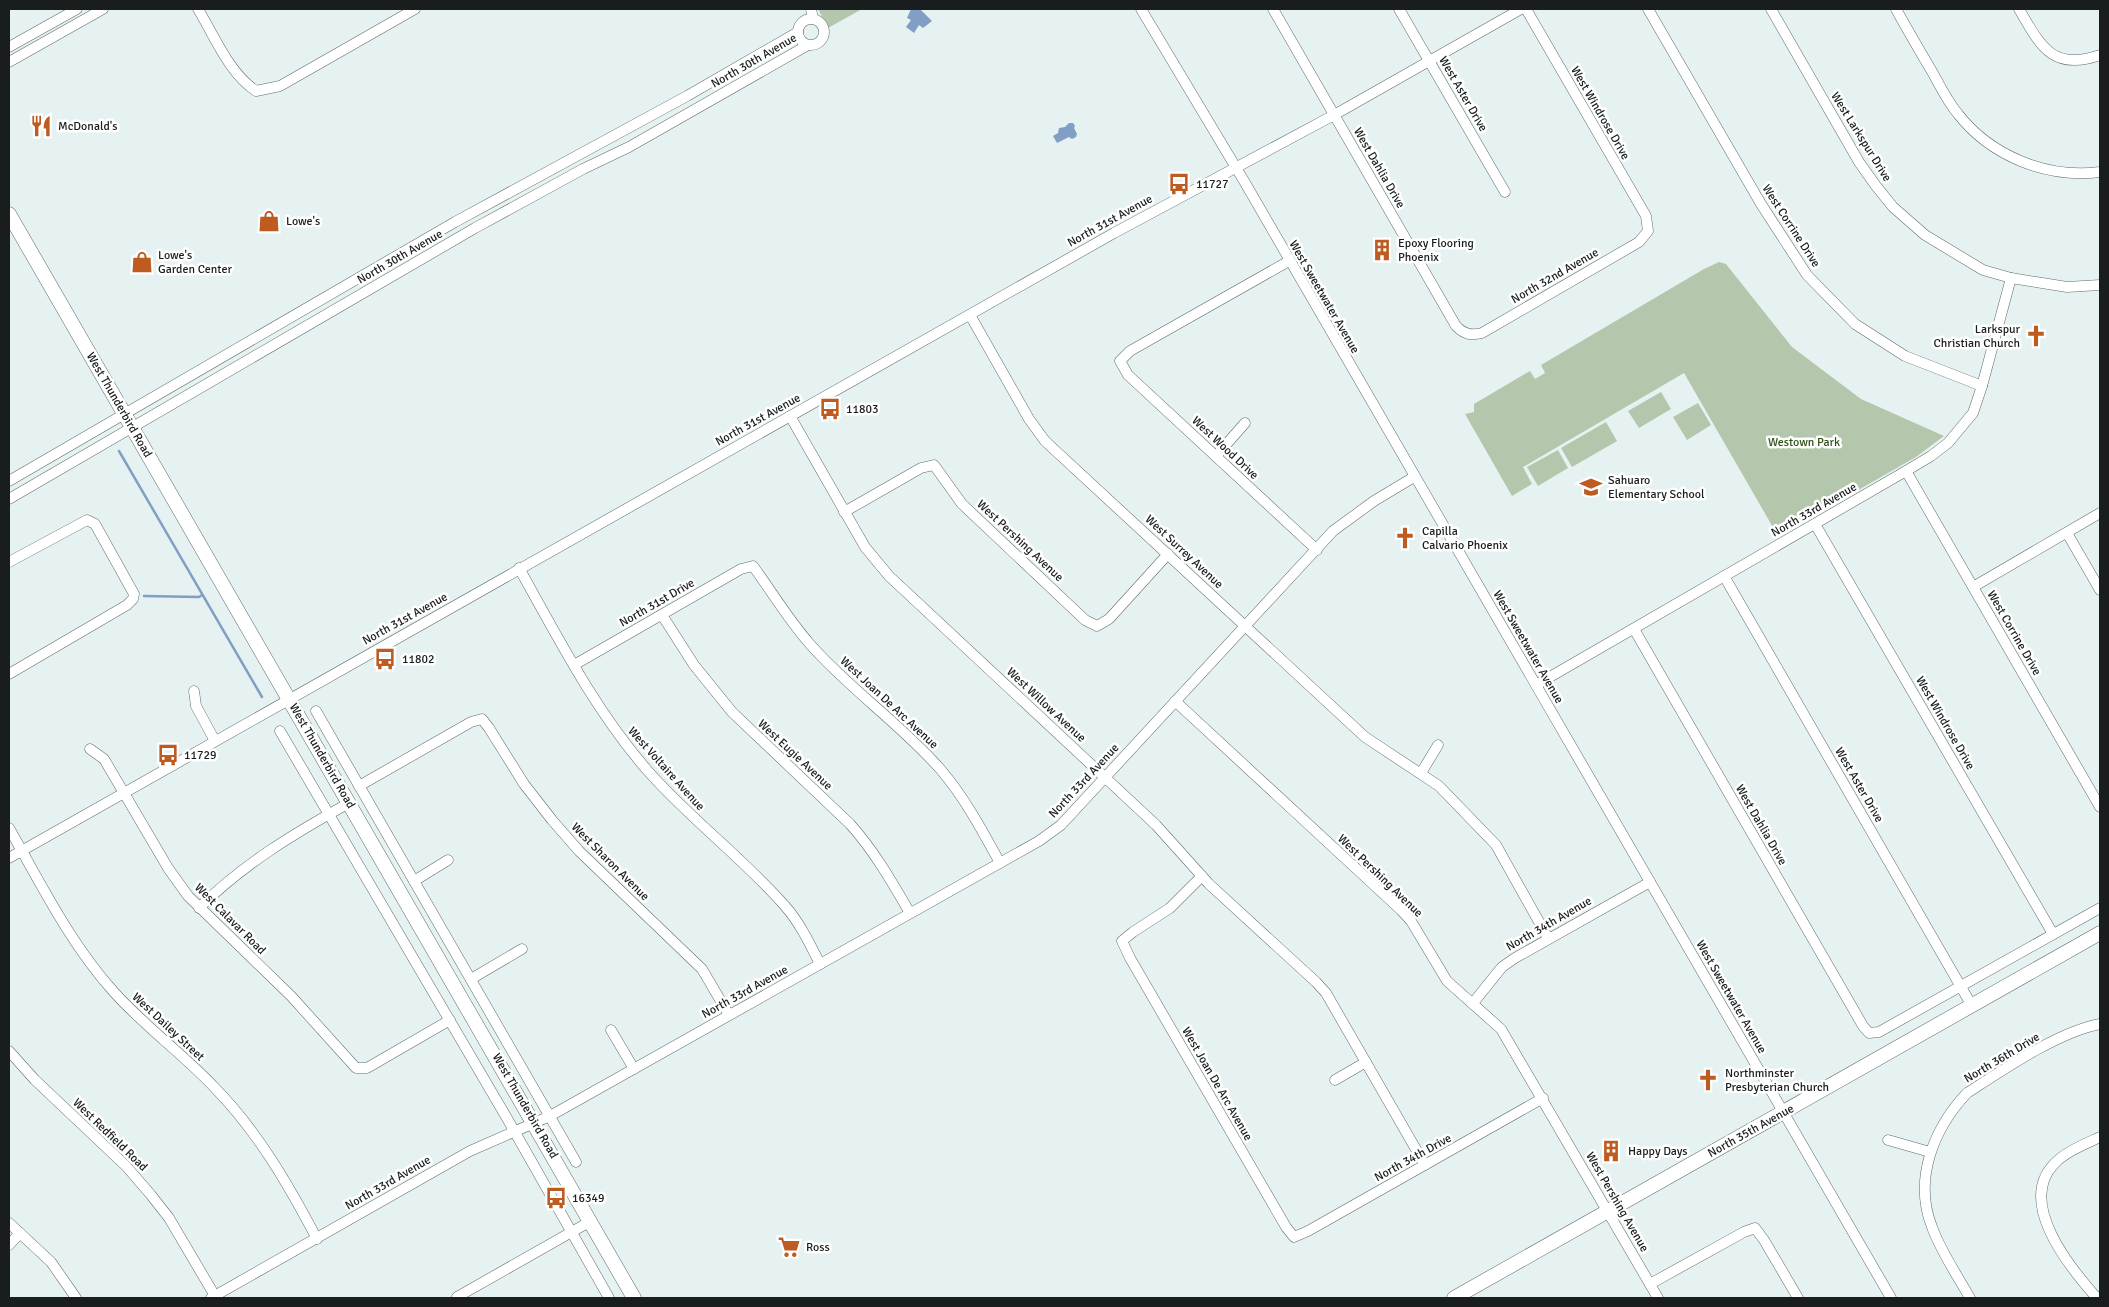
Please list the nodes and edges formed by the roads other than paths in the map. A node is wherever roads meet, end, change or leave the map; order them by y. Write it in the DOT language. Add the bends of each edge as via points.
graph roads {
  1 [pos="77,9"];
  2 [pos="103,9"];
  3 [pos="198,9"];
  4 [pos="415,9"];
  5 [pos="1141,9"];
  6 [pos="1273,9"];
  7 [pos="1399,9"];
  8 [pos="1521,9"];
  9 [pos="1526,9"];
  10 [pos="1648,9"];
  11 [pos="1771,9"];
  12 [pos="1896,9"];
  13 [pos="2019,9"];
  14 [pos="812,14"];
  15 [pos="798,32"];
  16 [pos="808,45"];
  17 [pos="9,47"];
  18 [pos="2100,56"];
  19 [pos="1430,61"];
  20 [pos="9,62"];
  21 [pos="1334,115"];
  22 [pos="1236,168"];
  23 [pos="2100,172"];
  24 [pos="1505,192"];
  25 [pos="9,214"];
  26 [pos="1648,231"];
  27 [pos="1290,261"];
  28 [pos="2011,278"];
  29 [pos="2100,285"];
  30 [pos="970,314"];
  31 [pos="1469,334"];
  32 [pos="1982,386"];
  33 [pos="124,414"];
  34 [pos="790,416"];
  35 [pos="1245,423"];
  36 [pos="131,428"];
  37 [pos="1216,456"];
  38 [pos="1906,471"];
  39 [pos="1414,477"];
  40 [pos="9,481"];
  41 [pos="9,499"];
  42 [pos="844,512"];
  43 [pos="2100,513"];
  44 [pos="1815,524"];
  45 [pos="2067,533"];
  46 [pos="1316,550"];
  47 [pos="1168,554"];
  48 [pos="9,562"];
  49 [pos="753,566"];
  50 [pos="519,568"];
  51 [pos="1724,576"];
  52 [pos="1972,587"];
  53 [pos="2100,590"];
  54 [pos="662,614"];
  55 [pos="1246,626"];
  56 [pos="1634,628"];
  57 [pos="574,665"];
  58 [pos="9,674"];
  59 [pos="1536,685"];
  60 [pos="194,691"];
  61 [pos="289,699"];
  62 [pos="1175,701"];
  63 [pos="316,711"];
  64 [pos="280,731"];
  65 [pos="216,741"];
  66 [pos="1438,744"];
  67 [pos="90,749"];
  68 [pos="1421,773"];
  69 [pos="1105,778"];
  70 [pos="359,786"];
  71 [pos="124,792"];
  72 [pos="348,803"];
  73 [pos="2100,807"];
  74 [pos="330,813"];
  75 [pos="9,828"];
  76 [pos="22,851"];
  77 [pos="9,858"];
  78 [pos="448,860"];
  79 [pos="1000,863"];
  80 [pos="1202,876"];
  81 [pos="414,881"];
  82 [pos="1650,882"];
  83 [pos="199,908"];
  84 [pos="2100,908"];
  85 [pos="910,913"];
  86 [pos="2100,933"];
  87 [pos="2054,934"];
  88 [pos="1548,938"];
  89 [pos="522,949"];
  90 [pos="820,964"];
  91 [pos="471,979"];
  92 [pos="1961,987"];
  93 [pos="1473,1003"];
  94 [pos="1972,1006"];
  95 [pos="729,1016"];
  96 [pos="450,1020"];
  97 [pos="2100,1024"];
  98 [pos="611,1030"];
  99 [pos="9,1051"];
  100 [pos="1366,1062"];
  101 [pos="634,1069"];
  102 [pos="1335,1080"];
  103 [pos="1543,1098"];
  104 [pos="1783,1113"];
  105 [pos="550,1116"];
  106 [pos="534,1123"];
  107 [pos="514,1131"];
  108 [pos="2100,1137"];
  109 [pos="1888,1140"];
  110 [pos="1930,1152"];
  111 [pos="576,1162"];
  112 [pos="1425,1165"];
  113 [pos="1608,1212"];
  114 [pos="590,1221"];
  115 [pos="9,1223"];
  116 [pos="571,1232"];
  117 [pos="20,1233"];
  118 [pos="1294,1237"];
  119 [pos="317,1239"];
  120 [pos="9,1244"];
  121 [pos="1650,1284"];
  122 [pos="213,1297"];
  123 [pos="458,1297"];
  124 [pos="76,1298"];
  125 [pos="609,1298"];
  126 [pos="634,1298"];
  127 [pos="1454,1298"];
  128 [pos="1658,1298"];
  129 [pos="1798,1298"];
  130 [pos="1891,1298"];
  131 [pos="1970,1298"];
  132 [pos="2097,1298"];
  1 -- 17 [label="street"];
  2 -- 20 [label="street"];
  3 -- 4 [label="street" via="236,73 256,91 280,86"];
  5 -- 22 [label="street, West Sweetwater Avenue"];
  6 -- 21 [label="street, West Dahlia Drive"];
  7 -- 19 [label="street, West Aster Drive"];
  8 -- 19 [label="street, North 31st Avenue"];
  9 -- 26 [label="street, West Windrose Drive" via="1646,216"];
  10 -- 32 [label="street, West Corrine Drive" via="1761,204 1807,275 1855,324 1905,356"];
  11 -- 28 [label="street, West Larkspur Drive" via="1859,162 1893,207 1925,235 1956,255 1983,270"];
  12 -- 23 [label="street" via="1957,114 1994,148 2039,168 2074,173"];
  13 -- 18 [label="street" via="2040,45 2057,57 2077,61"];
  14 -- 15 [label="street, North 30th Avenue"];
  14 -- 16 [label="street, North 30th Avenue" via="822,25 824,36 819,43"];
  15 -- 16 [label="street, North 30th Avenue"];
  15 -- 33 [label="street, North 30th Avenue" via="455,222"];
  16 -- 36 [label="street, North 30th Avenue" via="629,147 583,168 475,228"];
  19 -- 21 [label="street, North 31st Avenue"];
  19 -- 24 [label="street, West Aster Drive"];
  21 -- 22 [label="street, North 31st Avenue"];
  21 -- 31 [label="street, West Dahlia Drive" via="1456,326"];
  22 -- 27 [label="street, West Sweetwater Avenue"];
  22 -- 30 [label="street, North 31st Avenue"];
  25 -- 33 [label="main road, West Thunderbird Road"];
  26 -- 31 [label="street, North 32nd Avenue" via="1639,242 1482,333"];
  27 -- 37 [label="street, West Wood Drive" via="1130,351 1120,361 1128,375"];
  27 -- 39 [label="street, West Sweetwater Avenue"];
  28 -- 29 [label="street, West Larkspur Drive" via="2067,287"];
  28 -- 32 [label="street, North 33rd Avenue"];
  30 -- 34 [label="street, North 31st Avenue"];
  30 -- 47 [label="street, West Surrey Avenue" via="1036,430"];
  32 -- 38 [label="street, North 33rd Avenue" via="1973,413 1952,440"];
  33 -- 36 [label="main road, West Thunderbird Road"];
  33 -- 40 [label="street, North 30th Avenue"];
  34 -- 42 [label="street, West Willow Avenue"];
  34 -- 50 [label="street, North 31st Avenue"];
  35 -- 37 [label="street"];
  36 -- 41 [label="street, North 30th Avenue"];
  36 -- 61 [label="main road, West Thunderbird Road"];
  37 -- 46 [label="street, West Wood Drive"];
  38 -- 44 [label="street, North 33rd Avenue"];
  38 -- 52 [label="street, West Corrine Drive"];
  39 -- 46 [label="street, North 33rd Avenue" via="1346,520"];
  39 -- 59 [label="street, West Sweetwater Avenue"];
  42 -- 47 [label="street, West Pershing Avenue" via="921,468 934,465 962,504 1086,620 1097,626 1109,618"];
  42 -- 69 [label="street, West Willow Avenue" via="865,547 889,576"];
  43 -- 45 [label="street"];
  44 -- 51 [label="street, North 33rd Avenue"];
  44 -- 87 [label="street, West Windrose Drive"];
  45 -- 52 [label="street"];
  45 -- 53 [label="street"];
  46 -- 55 [label="street, North 33rd Avenue"];
  47 -- 55 [label="street, West Surrey Avenue"];
  48 -- 58 [label="street" via="87,520 94,524 134,594 128,605"];
  49 -- 54 [label="street, North 31st Drive"];
  49 -- 79 [label="street, West Joan De Arc Avenue" via="809,644 942,772 966,805"];
  50 -- 57 [label="street, West Voltaire Avenue"];
  50 -- 61 [label="street, North 31st Avenue"];
  51 -- 56 [label="street, North 33rd Avenue"];
  51 -- 92 [label="street, West Aster Drive"];
  52 -- 73 [label="street, West Corrine Drive"];
  54 -- 57 [label="street, North 31st Drive"];
  54 -- 85 [label="street, West Eugie Avenue" via="694,665 732,712 867,843"];
  55 -- 62 [label="street, North 33rd Avenue"];
  55 -- 68 [label="street, West Surrey Avenue" via="1365,737"];
  56 -- 59 [label="street, North 33rd Avenue"];
  56 -- 92 [label="street, West Dahlia Drive" via="1862,1026 1869,1033 1879,1032"];
  57 -- 90 [label="street, West Voltaire Avenue" via="618,735 684,810 785,907"];
  59 -- 82 [label="street, West Sweetwater Avenue"];
  60 -- 65 [label="street" via="196,706"];
  61 -- 65 [label="street, North 31st Avenue"];
  61 -- 72 [label="main road, West Thunderbird Road"];
  62 -- 69 [label="street, North 33rd Avenue"];
  62 -- 93 [label="street, West Pershing Avenue" via="1401,910 1447,981"];
  63 -- 70 [label="street, West Thunderbird Road"];
  64 -- 74 [label="street, West Thunderbird Road"];
  65 -- 71 [label="street, North 31st Avenue"];
  66 -- 68 [label="street"];
  67 -- 71 [label="street, West Calavar Road" via="104,759"];
  68 -- 88 [label="street, West Surrey Avenue" via="1455,801 1496,845"];
  69 -- 79 [label="street, North 33rd Avenue" via="1061,825"];
  69 -- 80 [label="street, West Willow Avenue" via="1163,832"];
  70 -- 81 [label="street, West Thunderbird Road"];
  70 -- 95 [label="street, West Sharon Avenue" via="471,722 482,719 524,784 552,820 578,851 702,969"];
  71 -- 76 [label="street, North 31st Avenue"];
  71 -- 83 [label="street, West Calavar Road" via="168,868"];
  72 -- 74 [label="street"];
  72 -- 106 [label="main road, West Thunderbird Road"];
  74 -- 83 [label="street" via="273,847"];
  74 -- 96 [label="street, West Thunderbird Road"];
  75 -- 76 [label="street, West Dailey Street"];
  76 -- 77 [label="street, North 31st Avenue"];
  76 -- 119 [label="street, West Dailey Street" via="65,927 114,992 214,1086 248,1125"];
  78 -- 81 [label="street"];
  79 -- 85 [label="street, North 33rd Avenue"];
  80 -- 100 [label="street, West Willow Avenue" via="1326,993"];
  80 -- 118 [label="street, West Joan De Arc Avenue" via="1170,908 1122,941"];
  81 -- 91 [label="street, West Thunderbird Road"];
  82 -- 88 [label="street, North 34th Avenue"];
  82 -- 104 [label="street, West Sweetwater Avenue"];
  83 -- 96 [label="street, West Calavar Road" via="291,996 356,1068 367,1068"];
  84 -- 87 [label="street"];
  85 -- 90 [label="street, North 33rd Avenue"];
  86 -- 94 [label="main road, North 35th Avenue"];
  87 -- 92 [label="street"];
  88 -- 93 [label="street, North 34th Avenue" via="1502,967"];
  89 -- 91 [label="street"];
  90 -- 95 [label="street, North 33rd Avenue"];
  91 -- 105 [label="street, West Thunderbird Road"];
  92 -- 94 [label="street, West Aster Drive"];
  93 -- 103 [label="street, West Pershing Avenue" via="1501,1029"];
  94 -- 104 [label="main road, North 35th Avenue"];
  95 -- 101 [label="street, North 33rd Avenue"];
  96 -- 107 [label="street, West Thunderbird Road"];
  97 -- 110 [label="street, North 36th Drive" via="2061,1037 1967,1093 1936,1136"];
  98 -- 101 [label="street"];
  99 -- 122 [label="street, West Redfield Road" via="126,1166 151,1195 169,1218"];
  100 -- 102 [label="street"];
  100 -- 112 [label="street, West Willow Avenue"];
  101 -- 105 [label="street, North 33rd Avenue"];
  103 -- 112 [label="street, North 34th Drive"];
  103 -- 113 [label="street, West Pershing Avenue"];
  104 -- 113 [label="main road, North 35th Avenue"];
  104 -- 130 [label="street, West Sweetwater Avenue"];
  105 -- 106 [label="street, North 33rd Avenue"];
  105 -- 111 [label="street, West Thunderbird Road"];
  106 -- 107 [label="street, North 33rd Avenue"];
  106 -- 114 [label="main road, West Thunderbird Road"];
  107 -- 116 [label="street, West Thunderbird Road"];
  107 -- 119 [label="street, North 33rd Avenue" via="470,1151"];
  108 -- 132 [label="street" via="2053,1165 2040,1197 2049,1230 2076,1274"];
  109 -- 110 [label="street"];
  110 -- 131 [label="street" via="1925,1185 1926,1208 1931,1225"];
  112 -- 118 [label="street, North 34th Drive"];
  113 -- 121 [label="street, West Pershing Avenue"];
  113 -- 127 [label="main road, North 35th Avenue"];
  114 -- 116 [label="street"];
  114 -- 126 [label="main road, West Thunderbird Road"];
  115 -- 117 [label="street"];
  116 -- 123 [label="street"];
  116 -- 125 [label="street, West Thunderbird Road"];
  117 -- 120 [label="street"];
  117 -- 124 [label="street" via="51,1262"];
  119 -- 122 [label="street, North 33rd Avenue"];
  121 -- 128 [label="street, West Pershing Avenue"];
  121 -- 129 [label="street" via="1755,1228"];
}
